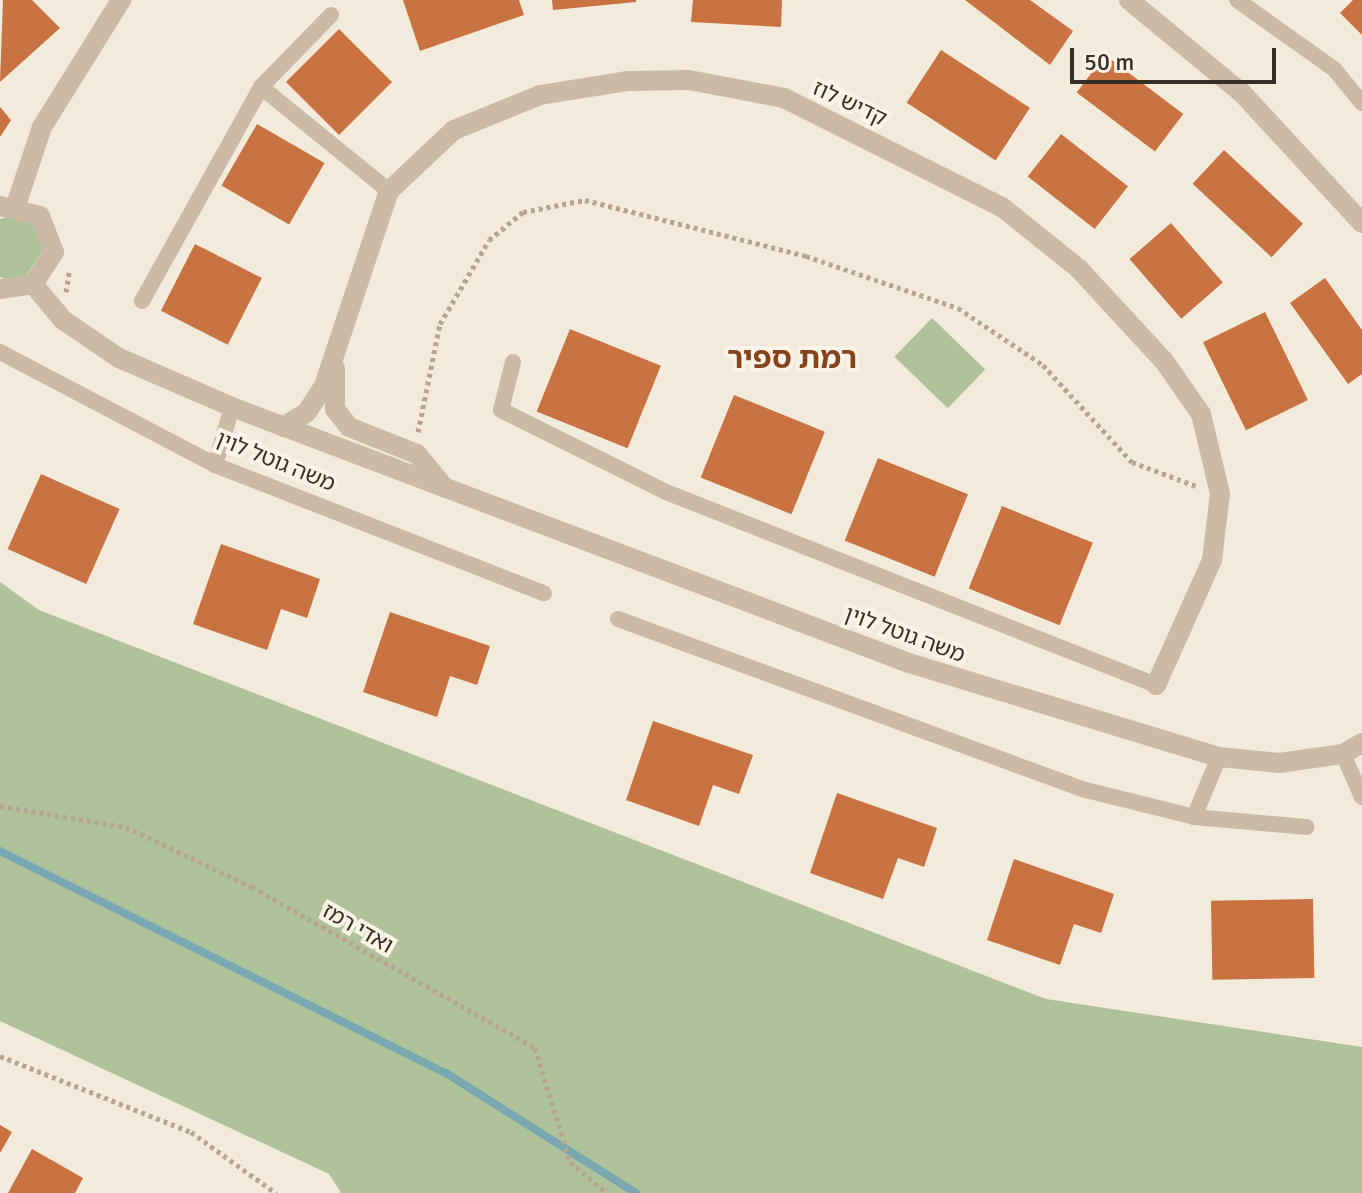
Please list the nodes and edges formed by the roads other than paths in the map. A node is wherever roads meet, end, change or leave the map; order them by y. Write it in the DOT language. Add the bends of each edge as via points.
graph roads {
  1 [pos="121,0"];
  2 [pos="1129,0"];
  3 [pos="1237,0"];
  4 [pos="331,15"];
  5 [pos="261,87"];
  6 [pos="1362,103"];
  7 [pos="389,191"];
  8 [pos="8,205"];
  9 [pos="1362,223"];
  10 [pos="33,284"];
  11 [pos="0,289"];
  12 [pos="142,301"];
  13 [pos="335,348"];
  14 [pos="0,352"];
  15 [pos="513,362"];
  16 [pos="232,407"];
  17 [pos="283,427"];
  18 [pos="215,465"];
  19 [pos="444,487"];
  20 [pos="544,593"];
  21 [pos="618,619"];
  22 [pos="1156,685"];
  23 [pos="1362,743"];
  24 [pos="1343,754"];
  25 [pos="1219,757"];
  26 [pos="1362,797"];
  27 [pos="1194,817"];
  28 [pos="1307,827"];
  1 -- 8 [label="street" via="42,127"];
  2 -- 9 [label="street" via="1242,93"];
  3 -- 6 [label="lane" via="1334,69"];
  4 -- 5 [label="lane"];
  5 -- 7 [label="lane"];
  5 -- 12 [label="lane"];
  7 -- 13 [label="street, קדיש לוז"];
  7 -- 22 [label="street, קדיש לוז" via="454,130 540,95 689,80 784,98 1002,207 1079,269 1164,361 1201,414 1220,494 1212,560"];
  8 -- 10 [label="street" via="40,216 53,238 51,265"];
  10 -- 11 [label="street"];
  10 -- 16 [label="street, משה גוטל לוין" via="63,320 119,358"];
  13 -- 17 [label="street, קדיש לוז" via="315,401"];
  13 -- 19 [label="street, משה גוטל לוין" via="335,409 342,418 417,454"];
  14 -- 18 [label="lane, משה גוטל לוין"];
  15 -- 22 [label="lane, משה גוטל לוין" via="501,410 666,492"];
  16 -- 17 [label="street, משה גוטל לוין"];
  16 -- 18 [label="lane"];
  17 -- 19 [label="street, משה גוטל לוין"];
  18 -- 20 [label="lane, משה גוטל לוין"];
  19 -- 25 [label="street, משה גוטל לוין" via="909,663"];
  21 -- 27 [label="lane" via="1086,790"];
  23 -- 24 [label="street, משה גוטל לוין"];
  24 -- 25 [label="street, משה גוטל לוין" via="1279,763"];
  24 -- 26 [label="lane"];
  25 -- 27 [label="lane"];
  27 -- 28 [label="lane"];
}
